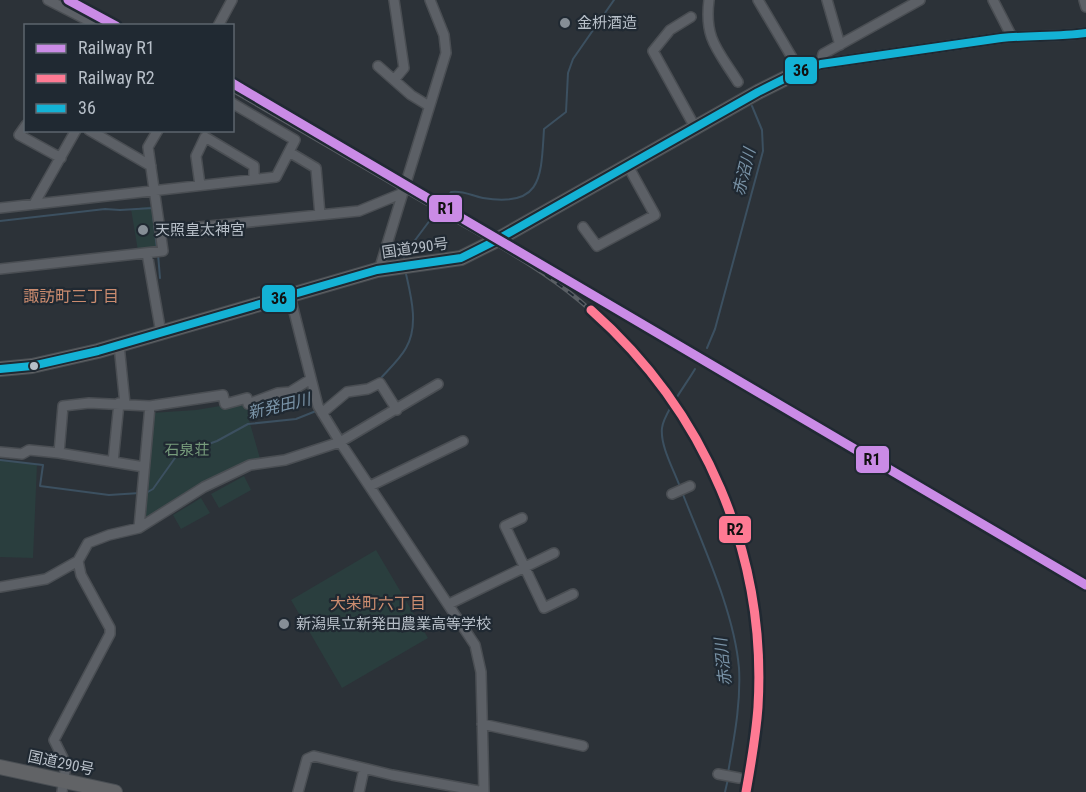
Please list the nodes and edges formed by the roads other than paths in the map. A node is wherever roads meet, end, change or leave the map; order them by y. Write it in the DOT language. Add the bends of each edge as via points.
graph roads {
  1 [pos="48,0"];
  2 [pos="232,0"];
  3 [pos="394,0"];
  4 [pos="430,0"];
  5 [pos="709,0"];
  6 [pos="758,0"];
  7 [pos="827,0"];
  8 [pos="920,0"];
  9 [pos="993,0"];
  10 [pos="1084,0"];
  11 [pos="1086,7"];
  12 [pos="690,17"];
  13 [pos="95,24"];
  14 [pos="219,24"];
  15 [pos="1086,33"];
  16 [pos="1012,37"];
  17 [pos="840,45"];
  18 [pos="821,64"];
  19 [pos="378,66"];
  20 [pos="800,71"];
  21 [pos="394,80"];
  22 [pos="738,82"];
  23 [pos="234,104"];
  24 [pos="429,106"];
  25 [pos="24,128"];
  26 [pos="696,129"];
  27 [pos="75,132"];
  28 [pos="92,132"];
  29 [pos="157,132"];
  30 [pos="289,152"];
  31 [pos="60,158"];
  32 [pos="151,166"];
  33 [pos="628,166"];
  34 [pos="254,179"];
  35 [pos="200,185"];
  36 [pos="154,191"];
  37 [pos="403,193"];
  38 [pos="34,204"];
  39 [pos="0,208"];
  40 [pos="320,215"];
  41 [pos="583,227"];
  42 [pos="160,231"];
  43 [pos="147,253"];
  44 [pos="0,270"];
  45 [pos="377,270"];
  46 [pos="290,296"];
  47 [pos="161,333"];
  48 [pos="119,345"];
  49 [pos="0,369"];
  50 [pos="311,379"];
  51 [pos="438,384"];
  52 [pos="122,404"];
  53 [pos="150,406"];
  54 [pos="320,409"];
  55 [pos="397,410"];
  56 [pos="463,441"];
  57 [pos="340,442"];
  58 [pos="0,452"];
  59 [pos="59,453"];
  60 [pos="113,462"];
  61 [pos="144,467"];
  62 [pos="370,486"];
  63 [pos="690,486"];
  64 [pos="672,494"];
  65 [pos="522,518"];
  66 [pos="139,528"];
  67 [pos="554,553"];
  68 [pos="78,561"];
  69 [pos="523,567"];
  70 [pos="0,587"];
  71 [pos="573,594"];
  72 [pos="449,604"];
  73 [pos="482,724"];
  74 [pos="583,746"];
  75 [pos="0,767"];
  76 [pos="364,769"];
  77 [pos="718,774"];
  78 [pos="739,778"];
  79 [pos="64,787"];
  80 [pos="443,788"];
  81 [pos="115,792"];
  82 [pos="298,792"];
  83 [pos="359,792"];
  84 [pos="484,792"];
  1 -- 13 [label="street"];
  2 -- 14 [label="street"];
  3 -- 21 [label="street" via="404,68"];
  4 -- 24 [label="street" via="447,53"];
  5 -- 22 [label="street" via="709,35"];
  6 -- 20 [label="street"];
  7 -- 17 [label="street"];
  8 -- 17 [label="street"];
  9 -- 16 [label="street"];
  10 -- 11 [label="street"];
  12 -- 26 [label="street" via="670,30 653,51"];
  15 -- 16 [label="street"];
  16 -- 18 [label="street"];
  17 -- 18 [label="street" via="823,54"];
  18 -- 20 [label="street"];
  19 -- 21 [label="street"];
  20 -- 26 [label="highway, 国道290号"];
  21 -- 24 [label="street"];
  23 -- 30 [label="street" via="296,140"];
  24 -- 37 [label="street"];
  25 -- 31 [label="street" via="19,135"];
  26 -- 33 [label="highway, 国道290号"];
  27 -- 31 [label="street"];
  28 -- 32 [label="street"];
  29 -- 32 [label="street" via="148,147"];
  30 -- 34 [label="street" via="276,177"];
  30 -- 40 [label="street" via="316,168"];
  31 -- 38 [label="street"];
  32 -- 36 [label="street"];
  33 -- 41 [label="street" via="655,215 597,246"];
  33 -- 45 [label="highway, 国道290号" via="461,258"];
  34 -- 35 [label="street"];
  34 -- 35 [label="street" via="254,166 205,137 196,156"];
  35 -- 36 [label="street"];
  36 -- 38 [label="street"];
  36 -- 42 [label="street"];
  37 -- 40 [label="street" via="359,211"];
  37 -- 45 [label="street"];
  38 -- 39 [label="street"];
  40 -- 42 [label="street"];
  42 -- 43 [label="street" via="163,251"];
  43 -- 44 [label="street"];
  43 -- 47 [label="street"];
  45 -- 46 [label="highway, 国道290号"];
  46 -- 47 [label="highway, 国道290号"];
  46 -- 50 [label="street"];
  47 -- 48 [label="highway, 国道290号"];
  48 -- 49 [label="highway, 国道290号" via="32,366"];
  48 -- 52 [label="street"];
  50 -- 53 [label="street" via="290,392 248,404 247,398 225,404 223,395"];
  50 -- 54 [label="street"];
  51 -- 55 [label="street"];
  52 -- 53 [label="street"];
  52 -- 59 [label="street" via="63,406"];
  52 -- 60 [label="street"];
  53 -- 61 [label="street"];
  54 -- 55 [label="street" via="347,392 380,383"];
  54 -- 57 [label="street"];
  55 -- 57 [label="street"];
  56 -- 62 [label="street"];
  57 -- 62 [label="street"];
  57 -- 66 [label="street" via="285,460 250,465 204,487"];
  58 -- 59 [label="street"];
  59 -- 60 [label="street"];
  60 -- 61 [label="street"];
  61 -- 66 [label="street"];
  62 -- 72 [label="street"];
  63 -- 64 [label="street"];
  65 -- 69 [label="street" via="505,526"];
  66 -- 68 [label="street" via="88,543"];
  67 -- 69 [label="street"];
  68 -- 70 [label="street" via="46,579"];
  68 -- 79 [label="street" via="81,575 110,628 108,639 54,740 66,765"];
  69 -- 71 [label="street" via="544,608"];
  69 -- 72 [label="street"];
  72 -- 73 [label="street" via="479,657"];
  73 -- 74 [label="street"];
  73 -- 84 [label="street"];
  75 -- 79 [label="highway, 国道290号"];
  76 -- 80 [label="street"];
  76 -- 82 [label="street" via="314,756 307,759"];
  76 -- 83 [label="street"];
  77 -- 78 [label="street"];
  79 -- 81 [label="highway, 国道290号"];
  80 -- 84 [label="street"];
}
